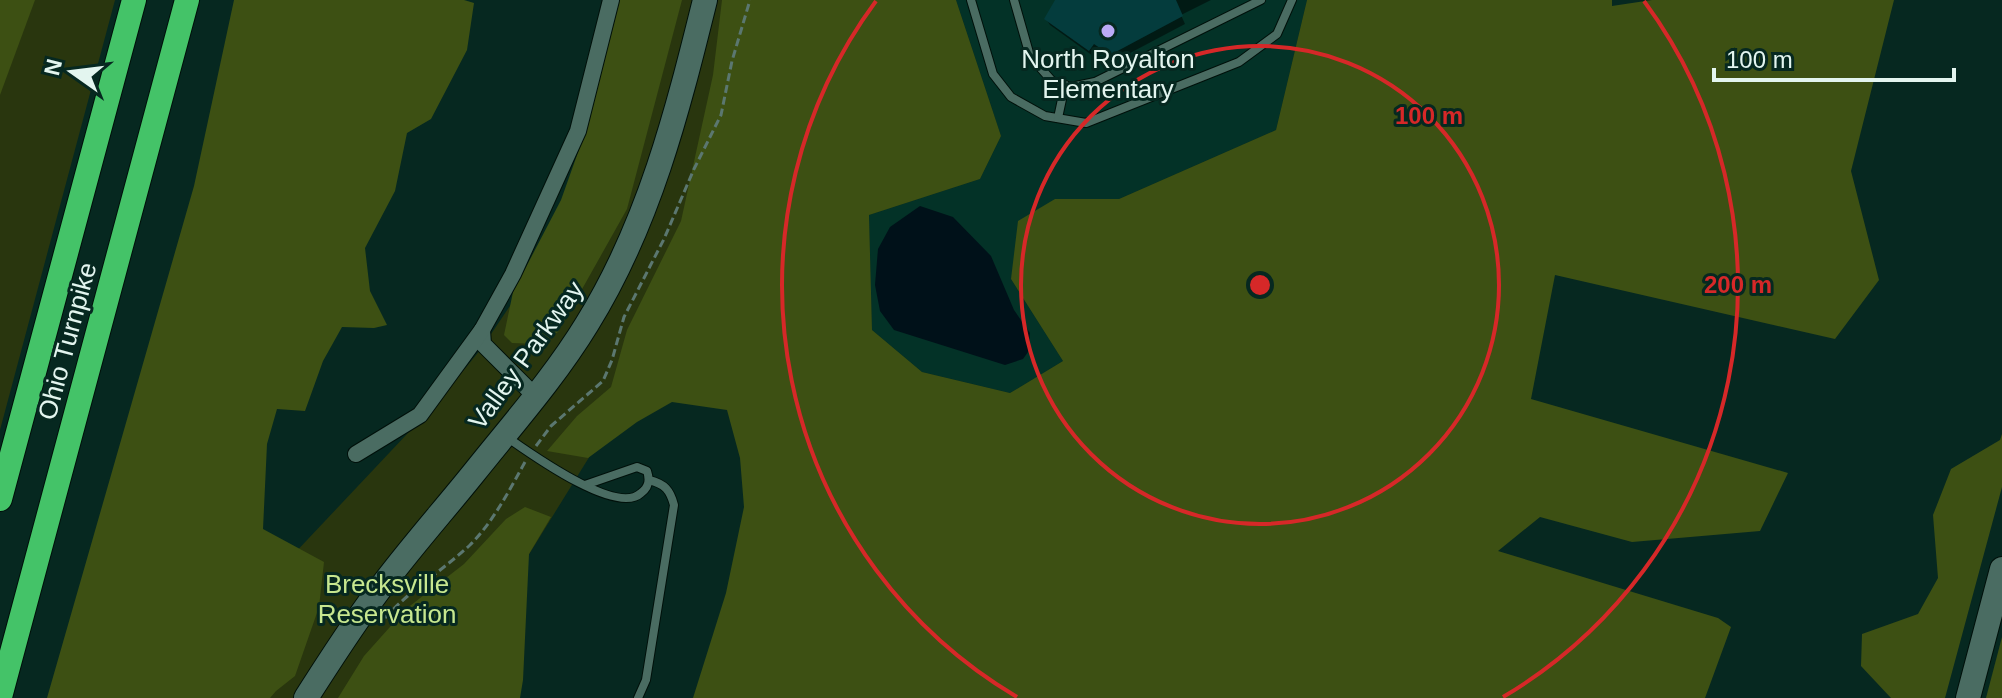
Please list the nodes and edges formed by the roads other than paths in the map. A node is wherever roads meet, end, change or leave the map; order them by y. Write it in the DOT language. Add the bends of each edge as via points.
graph roads {
  1 [pos="134,0"];
  2 [pos="187,0"];
  3 [pos="611,0"];
  4 [pos="705,0"];
  5 [pos="971,0"];
  6 [pos="1014,0"];
  7 [pos="1261,0"];
  8 [pos="1292,0"];
  9 [pos="1065,85"];
  10 [pos="1058,118"];
  11 [pos="482,330"];
  12 [pos="536,397"];
  13 [pos="504,435"];
  14 [pos="356,454"];
  15 [pos="649,480"];
  16 [pos="585,485"];
  17 [pos="0,499"];
  18 [pos="2000,581"];
  19 [pos="0,697"];
  20 [pos="306,698"];
  21 [pos="638,698"];
  22 [pos="1968,698"];
  1 -- 17 [label="highway, Ohio Turnpike"];
  2 -- 19 [label="highway, Ohio Turnpike"];
  3 -- 11 [label="street, Valley Parkway" via="578,131"];
  4 -- 12 [label="street, Valley Parkway" via="647,205 587,325"];
  5 -- 10 [label="lane" via="993,74 1011,97"];
  6 -- 9 [label="lane" via="1030,56 1052,81"];
  7 -- 9 [label="lane" via="1095,82"];
  8 -- 10 [label="lane" via="1277,34 1239,62 1086,123"];
  9 -- 10 [label="lane"];
  11 -- 12 [label="street" via="483,344"];
  11 -- 14 [label="street, Valley Parkway" via="420,415"];
  12 -- 13 [label="street, Valley Parkway"];
  13 -- 16 [label="lane"];
  13 -- 20 [label="street, Valley Parkway" via="384,583"];
  15 -- 16 [label="lane" via="647,471 637,467"];
  15 -- 16 [label="lane" via="634,499"];
  15 -- 21 [label="lane" via="662,483 674,505 646,680"];
  18 -- 22 [label="street"];
}
